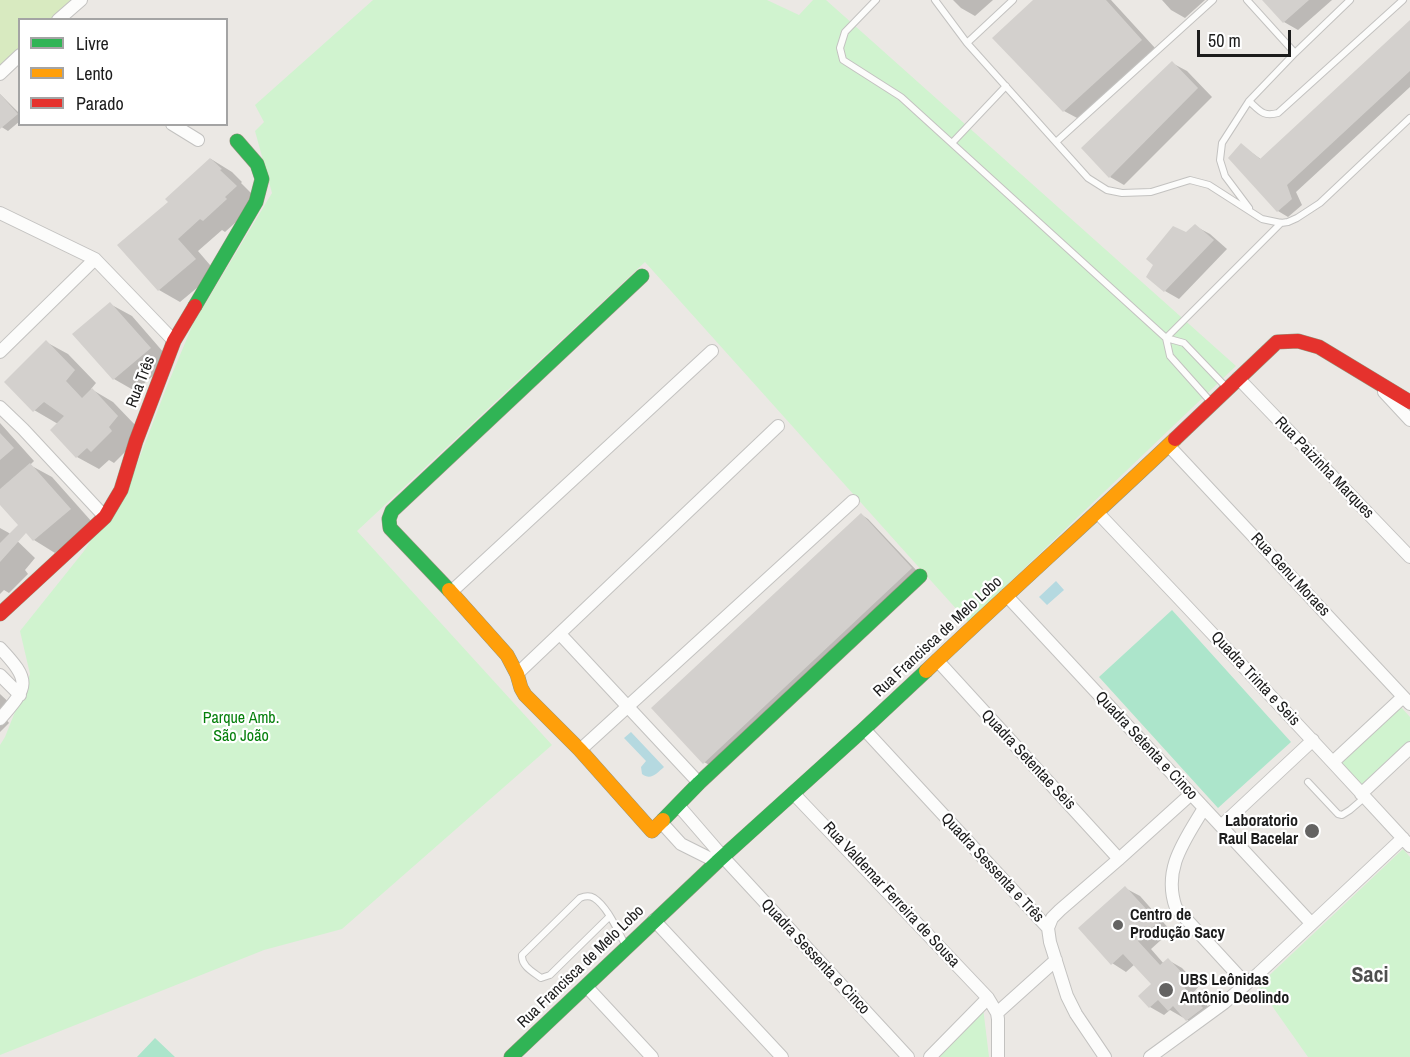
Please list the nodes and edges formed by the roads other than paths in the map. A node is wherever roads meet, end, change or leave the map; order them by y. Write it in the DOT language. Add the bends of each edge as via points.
graph roads {
  1 [pos="876,0"];
  2 [pos="935,0"];
  3 [pos="1013,0"];
  4 [pos="1213,0"];
  5 [pos="1247,0"];
  6 [pos="1350,0"];
  7 [pos="1402,0"];
  8 [pos="74,2"];
  9 [pos="60,18"];
  10 [pos="967,43"];
  11 [pos="1295,53"];
  12 [pos="18,58"];
  13 [pos="0,74"];
  14 [pos="1006,86"];
  15 [pos="1249,101"];
  16 [pos="1410,118"];
  17 [pos="175,126"];
  18 [pos="198,140"];
  19 [pos="237,141"];
  20 [pos="1056,142"];
  21 [pos="952,143"];
  22 [pos="0,213"];
  23 [pos="1252,213"];
  24 [pos="1281,223"];
  25 [pos="94,259"];
  26 [pos="642,276"];
  27 [pos="1166,338"];
  28 [pos="174,341"];
  29 [pos="712,351"];
  30 [pos="0,352"];
  31 [pos="1238,378"];
  32 [pos="1370,378"];
  33 [pos="1227,389"];
  34 [pos="1410,402"];
  35 [pos="1212,403"];
  36 [pos="0,407"];
  37 [pos="1410,420"];
  38 [pos="778,426"];
  39 [pos="1169,446"];
  40 [pos="853,501"];
  41 [pos="1098,513"];
  42 [pos="105,517"];
  43 [pos="1410,557"];
  44 [pos="920,576"];
  45 [pos="451,591"];
  46 [pos="1006,596"];
  47 [pos="0,614"];
  48 [pos="560,634"];
  49 [pos="0,648"];
  50 [pos="937,660"];
  51 [pos="517,674"];
  52 [pos="0,675"];
  53 [pos="20,695"];
  54 [pos="1407,700"];
  55 [pos="627,707"];
  56 [pos="0,719"];
  57 [pos="864,729"];
  58 [pos="1313,740"];
  59 [pos="1410,748"];
  60 [pos="580,750"];
  61 [pos="1333,762"];
  62 [pos="1308,782"];
  63 [pos="699,783"];
  64 [pos="793,793"];
  65 [pos="1191,794"];
  66 [pos="1363,796"];
  67 [pos="678,806"];
  68 [pos="1204,808"];
  69 [pos="661,822"];
  70 [pos="1221,826"];
  71 [pos="1406,842"];
  72 [pos="1119,859"];
  73 [pos="720,860"];
  74 [pos="609,917"];
  75 [pos="654,920"];
  76 [pos="1311,923"];
  77 [pos="1048,928"];
  78 [pos="627,947"];
  79 [pos="1056,960"];
  80 [pos="1246,984"];
  81 [pos="586,986"];
  82 [pos="988,998"];
  83 [pos="997,1013"];
  84 [pos="517,1055"];
  85 [pos="652,1057"];
  86 [pos="782,1057"];
  87 [pos="908,1057"];
  88 [pos="930,1057"];
  89 [pos="998,1057"];
  90 [pos="1105,1057"];
  91 [pos="1150,1057"];
  1 -- 21 [label="lane" via="845,32 840,48 843,60 901,97"];
  2 -- 10 [label="lane"];
  3 -- 10 [label="lane"];
  4 -- 20 [label="lane"];
  5 -- 11 [label="lane"];
  6 -- 11 [label="lane"];
  7 -- 15 [label="lane" via="1278,113 1262,113"];
  8 -- 9 [label="street"];
  10 -- 14 [label="lane"];
  11 -- 15 [label="lane"];
  12 -- 13 [label="street"];
  14 -- 20 [label="lane"];
  14 -- 21 [label="lane"];
  15 -- 23 [label="lane" via="1222,143 1220,160 1225,177"];
  16 -- 24 [label="lane" via="1320,203"];
  17 -- 18 [label="street"];
  19 -- 28 [label="street, Rua Três" via="257,164 262,179 256,202"];
  20 -- 23 [label="lane" via="1088,178 1107,190 1151,192 1190,180 1209,185"];
  21 -- 27 [label="lane"];
  22 -- 25 [label="street"];
  23 -- 24 [label="lane"];
  24 -- 27 [label="lane"];
  25 -- 28 [label="street"];
  25 -- 30 [label="street"];
  26 -- 45 [label="street" via="392,511 390,528"];
  27 -- 33 [label="lane" via="1184,343"];
  27 -- 35 [label="lane" via="1170,356"];
  28 -- 42 [label="street, Rua Três" via="121,490"];
  29 -- 45 [label="street"];
  31 -- 32 [label="street, Rua Francisca de Melo Lobo" via="1278,342 1291,339 1318,347"];
  31 -- 33 [label="street, Rua Francisca de Melo Lobo"];
  31 -- 43 [label="street, Rua Paizinha Marques"];
  32 -- 34 [label="street, Rua Francisca de Melo Lobo"];
  32 -- 37 [label="street"];
  33 -- 35 [label="street, Rua Francisca de Melo Lobo"];
  35 -- 39 [label="street, Rua Francisca de Melo Lobo"];
  36 -- 42 [label="street"];
  38 -- 48 [label="street"];
  39 -- 41 [label="street, Rua Francisca de Melo Lobo"];
  39 -- 54 [label="street, Rua Genu Moraes"];
  40 -- 55 [label="street"];
  41 -- 46 [label="street, Rua Francisca de Melo Lobo"];
  41 -- 58 [label="street, Quadra Trinta e Seis"];
  42 -- 47 [label="street, Rua Três"];
  44 -- 63 [label="street"];
  45 -- 51 [label="street" via="507,656"];
  46 -- 50 [label="street, Rua Francisca de Melo Lobo"];
  46 -- 65 [label="street, Quadra Setenta e Cinco"];
  48 -- 51 [label="street"];
  48 -- 55 [label="street"];
  49 -- 53 [label="street" via="21,674"];
  50 -- 57 [label="street, Rua Francisca de Melo Lobo"];
  50 -- 72 [label="street, Quadra Setentae Seis"];
  51 -- 60 [label="street" via="525,695"];
  52 -- 53 [label="street"];
  53 -- 56 [label="street"];
  54 -- 61 [label="street"];
  55 -- 60 [label="street"];
  55 -- 63 [label="street"];
  57 -- 64 [label="street, Rua Francisca de Melo Lobo"];
  57 -- 77 [label="street, Quadra Sessenta e Três"];
  58 -- 61 [label="street, Quadra Trinta e Seis"];
  58 -- 70 [label="street"];
  59 -- 66 [label="street"];
  60 -- 69 [label="street" via="652,831"];
  61 -- 66 [label="street, Quadra Trinta e Seis"];
  62 -- 66 [label="lane" via="1338,814 1350,810"];
  63 -- 67 [label="street"];
  64 -- 73 [label="street, Rua Francisca de Melo Lobo"];
  64 -- 82 [label="street, Rua Valdemar Ferreira de Sousa"];
  65 -- 68 [label="street, Quadra Setenta e Cinco"];
  65 -- 72 [label="street"];
  66 -- 71 [label="street, Quadra Trinta e Seis"];
  67 -- 69 [label="street"];
  67 -- 73 [label="street, Quadra Sessenta e Cinco"];
  68 -- 70 [label="street, Quadra Setenta e Cinco"];
  68 -- 80 [label="street" via="1177,854 1171,897 1176,908"];
  69 -- 73 [label="street" via="681,844"];
  70 -- 76 [label="street, Quadra Setenta e Cinco"];
  71 -- 76 [label="street"];
  72 -- 77 [label="street" via="1060,910"];
  73 -- 75 [label="street, Rua Francisca de Melo Lobo"];
  73 -- 87 [label="street, Quadra Sessenta e Cinco"];
  74 -- 74 [label="lane" via="593,897 580,898 522,955 523,963 541,978 550,975"];
  74 -- 78 [label="lane"];
  75 -- 78 [label="street, Rua Francisca de Melo Lobo"];
  75 -- 86 [label="street"];
  76 -- 80 [label="street"];
  77 -- 79 [label="street, Quadra Sessenta e Três"];
  78 -- 81 [label="street, Rua Francisca de Melo Lobo"];
  79 -- 83 [label="street"];
  79 -- 90 [label="street, Quadra Sessenta e Três" via="1076,1014"];
  80 -- 91 [label="street"];
  81 -- 84 [label="street, Rua Francisca de Melo Lobo"];
  81 -- 85 [label="street"];
  82 -- 83 [label="street, Rua Valdemar Ferreira de Sousa"];
  82 -- 88 [label="street"];
  83 -- 89 [label="street"];
}
